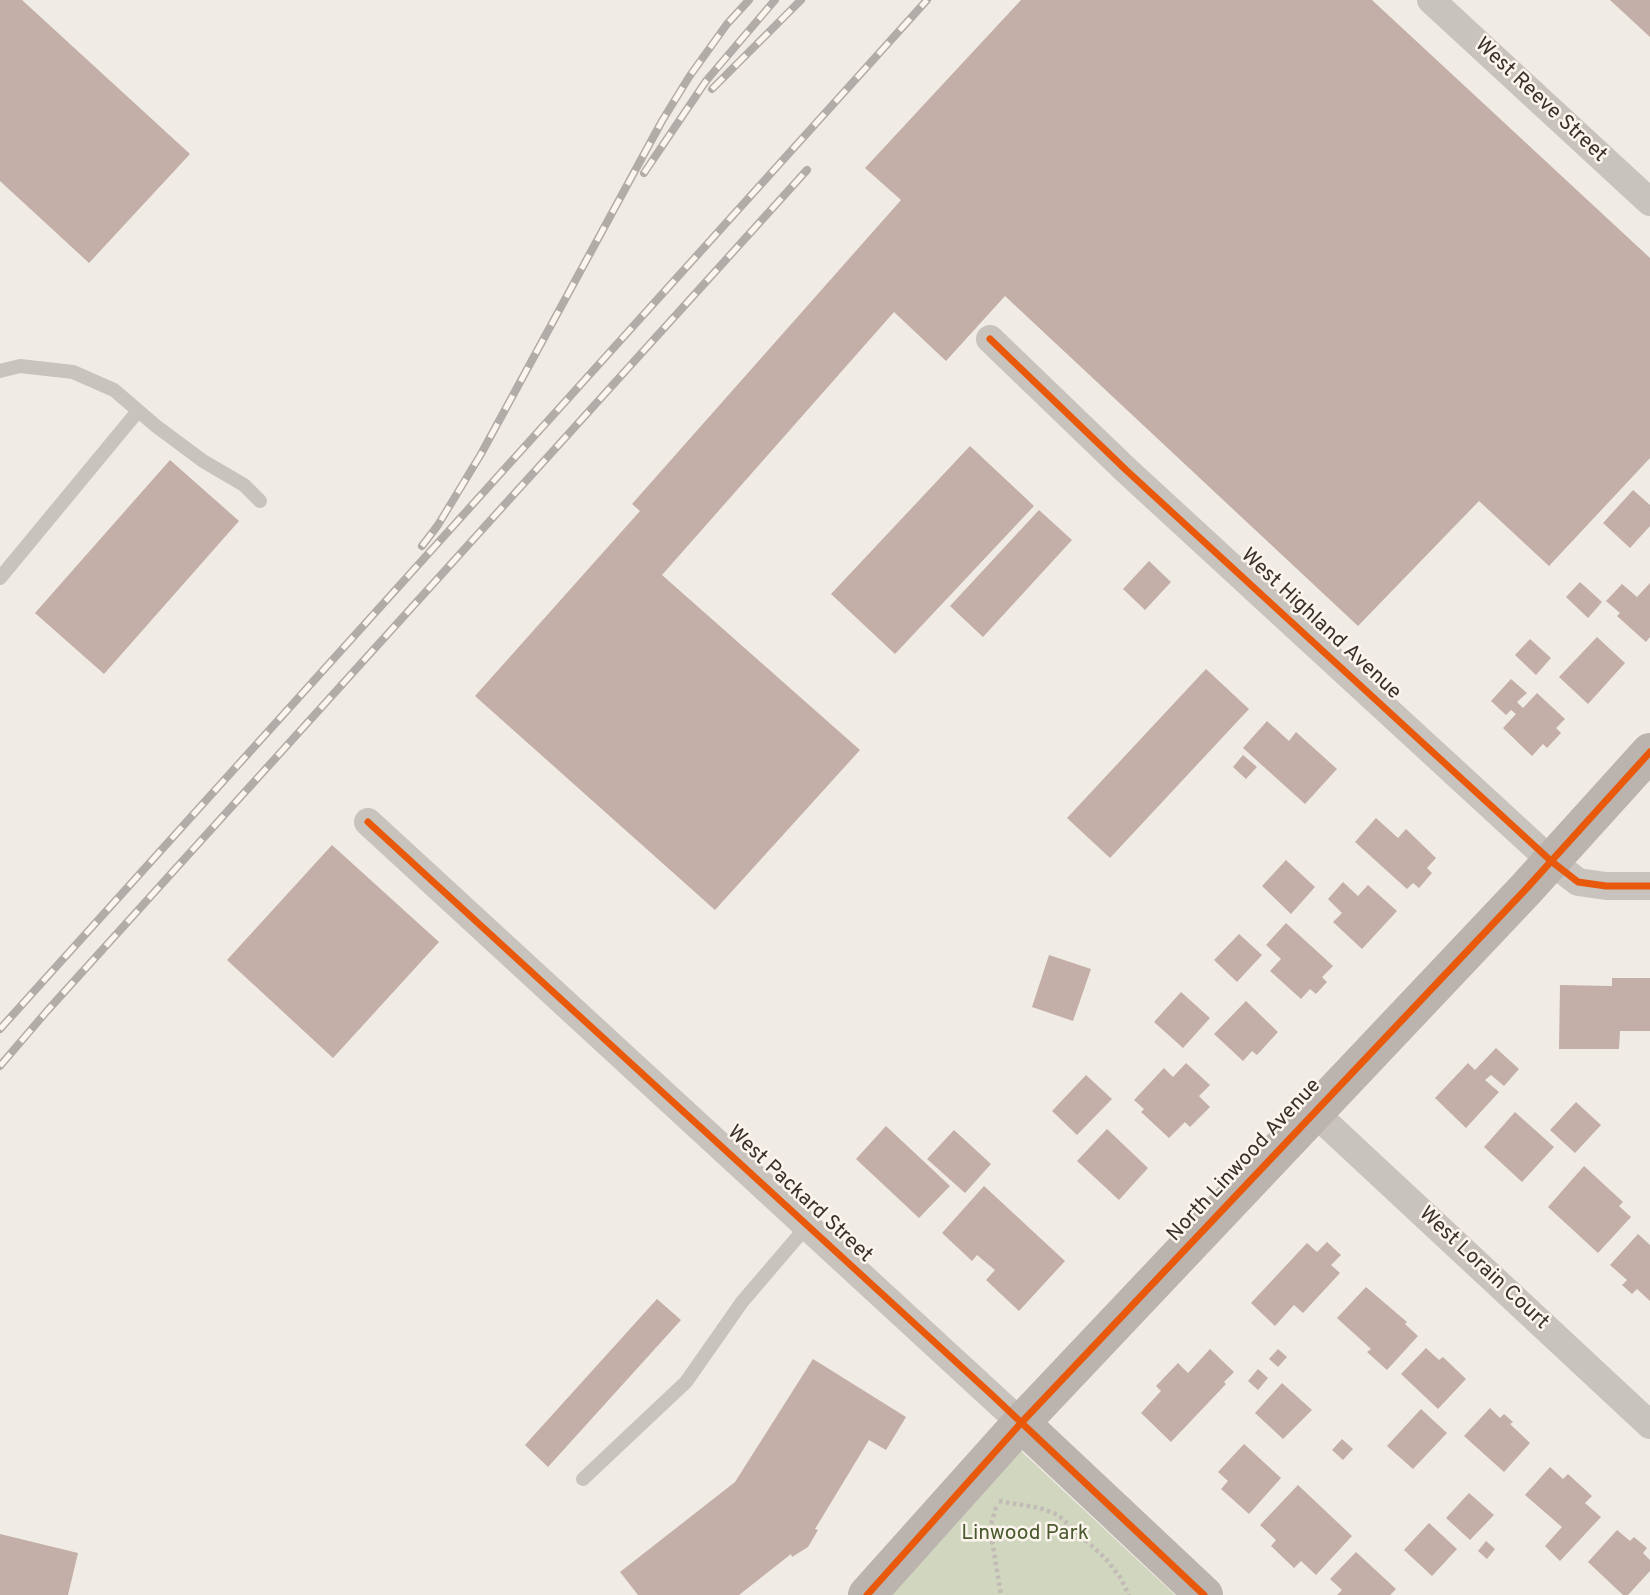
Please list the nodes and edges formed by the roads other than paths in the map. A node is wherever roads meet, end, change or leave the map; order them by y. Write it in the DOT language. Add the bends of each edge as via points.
graph roads {
  1 [pos="1431,0"];
  2 [pos="1650,202"];
  3 [pos="990,339"];
  4 [pos="0,370"];
  5 [pos="138,411"];
  6 [pos="260,501"];
  7 [pos="0,578"];
  8 [pos="1650,752"];
  9 [pos="368,822"];
  10 [pos="1551,861"];
  11 [pos="1650,886"];
  12 [pos="1315,1113"];
  13 [pos="807,1226"];
  14 [pos="1021,1423"];
  15 [pos="1650,1425"];
  16 [pos="583,1479"];
  17 [pos="867,1595"];
  18 [pos="1204,1595"];
  1 -- 2 [label="street, West Reeve Street"];
  3 -- 10 [label="street, West Highland Avenue"];
  4 -- 5 [label="lane" via="20,366 73,372 114,390"];
  5 -- 6 [label="lane"];
  5 -- 7 [label="lane"];
  8 -- 10 [label="street, North Linwood Avenue"];
  9 -- 13 [label="street, West Packard Street"];
  10 -- 11 [label="street, West Highland Avenue" via="1578,882"];
  10 -- 12 [label="street, North Linwood Avenue"];
  12 -- 14 [label="street, North Linwood Avenue"];
  12 -- 15 [label="street, West Lorain Court"];
  13 -- 14 [label="street, West Packard Street"];
  13 -- 16 [label="lane" via="742,1302 686,1382"];
  14 -- 17 [label="street, North Linwood Avenue"];
  14 -- 18 [label="street, West Packard Street"];
}
